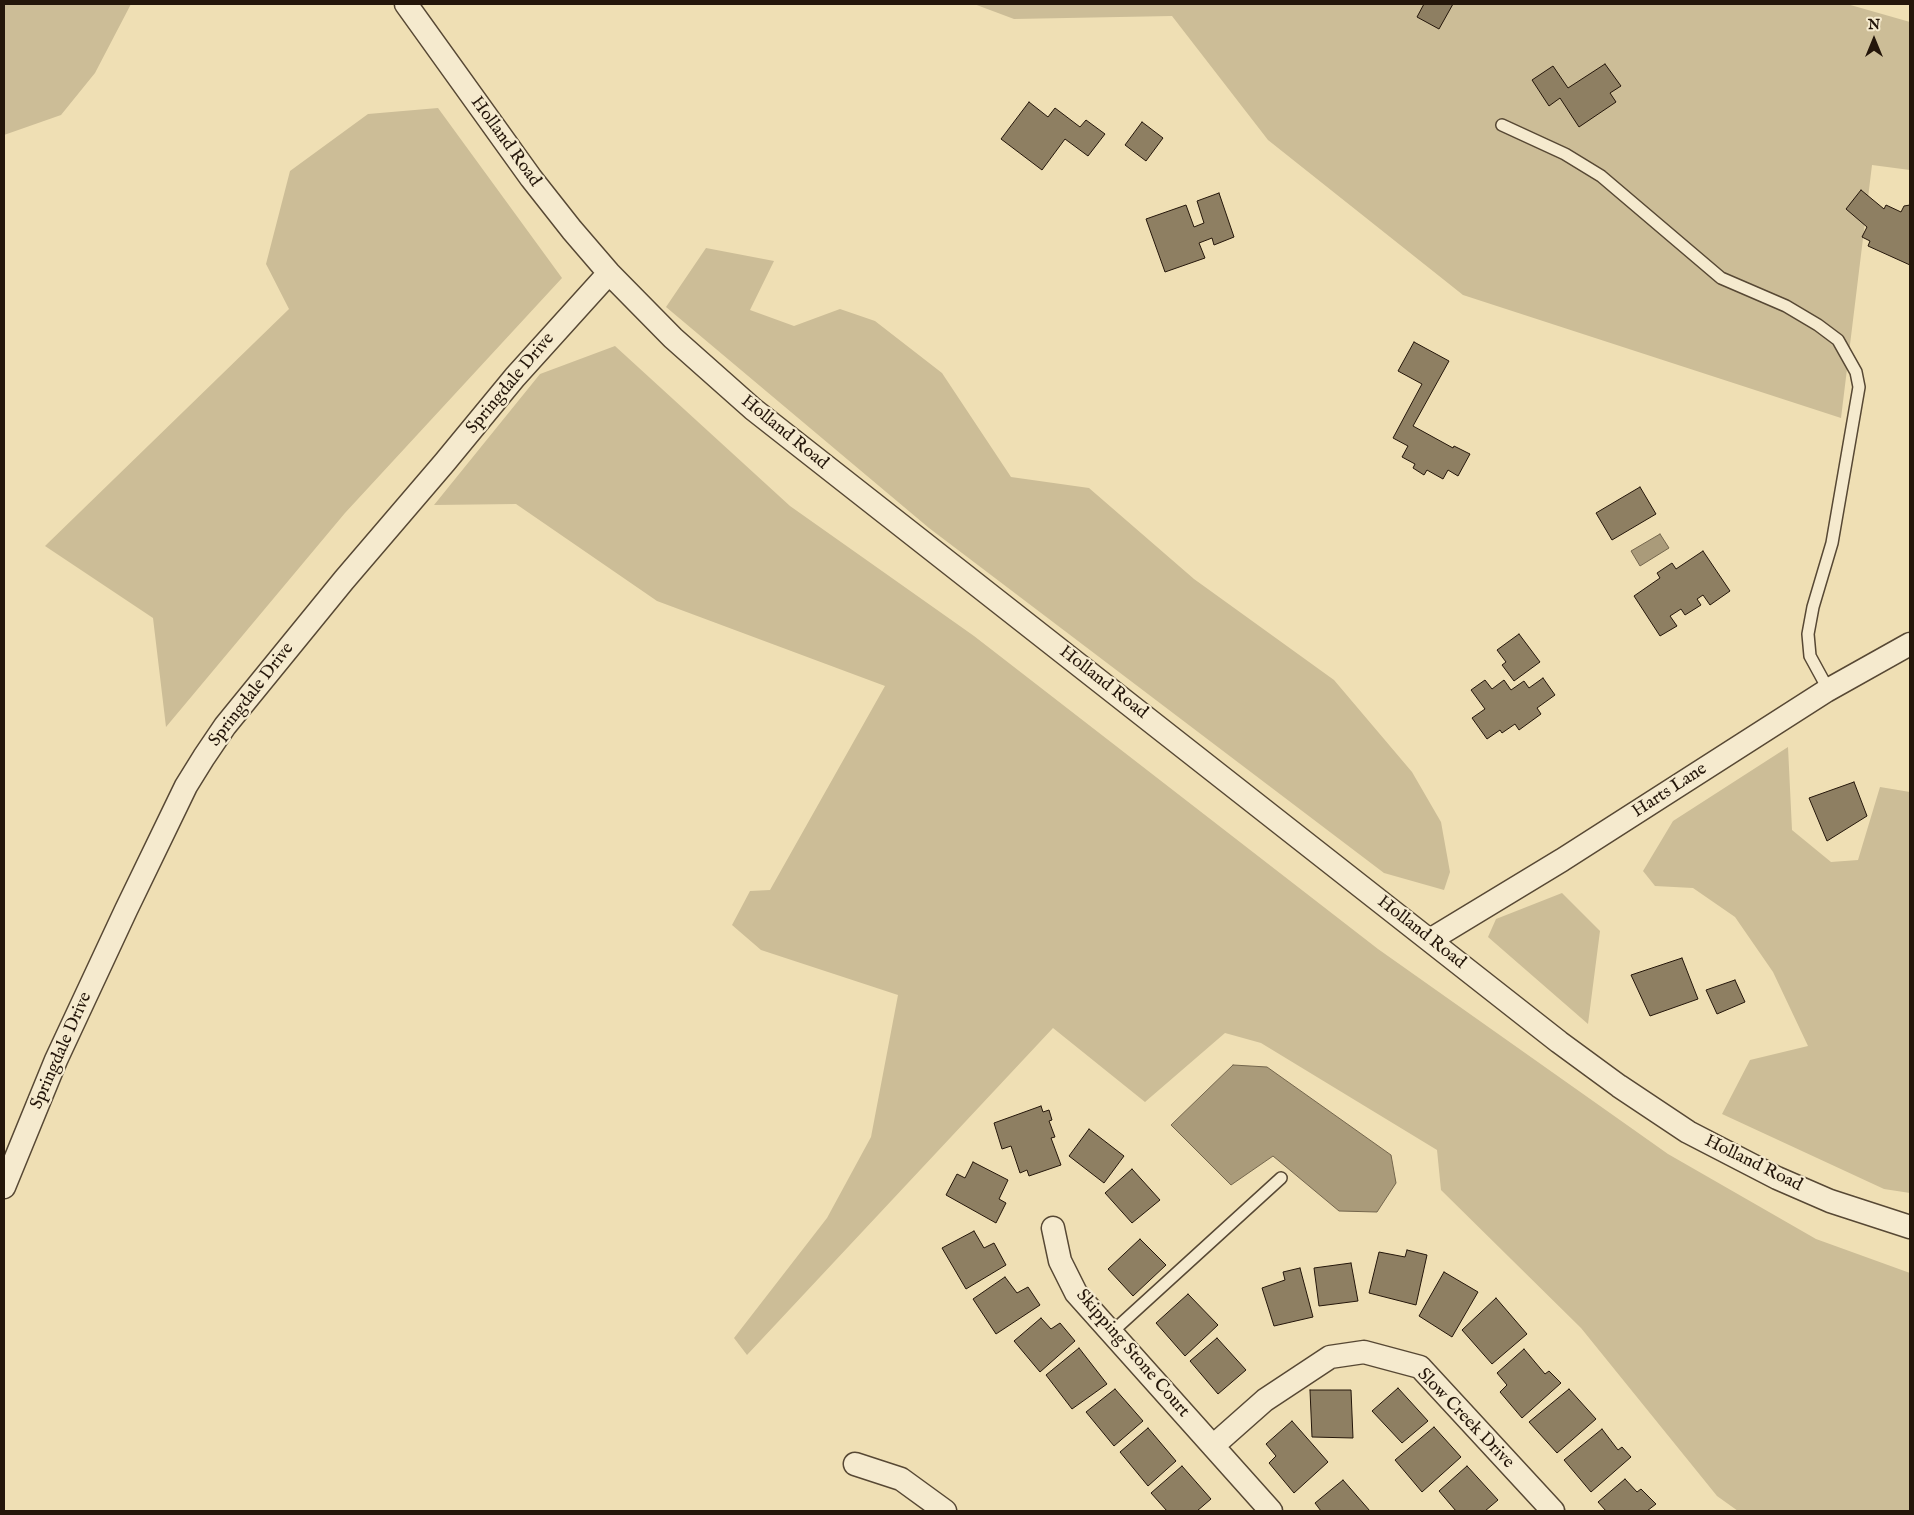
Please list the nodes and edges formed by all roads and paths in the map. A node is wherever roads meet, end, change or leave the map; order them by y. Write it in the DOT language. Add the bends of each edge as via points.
graph roads {
  1 [pos="412,6"];
  2 [pos="1502,125"];
  3 [pos="609,273"];
  4 [pos="1910,644"];
  5 [pos="1828,689"];
  6 [pos="1430,940"];
  7 [pos="1281,1178"];
  8 [pos="4,1187"];
  9 [pos="1910,1227"];
  10 [pos="1053,1228"];
  11 [pos="1112,1332"];
  12 [pos="1213,1446"];
  13 [pos="855,1464"];
  14 [pos="945,1511"];
  15 [pos="1271,1511"];
  16 [pos="1553,1511"];
  1 -- 3 [label="street, Holland Road" via="531,178"];
  2 -- 5 [label="lane" via="1565,154 1601,176 1721,278 1786,306 1838,340 1856,372 1859,387 1832,543 1808,634 1810,656"];
  3 -- 6 [label="street, Holland Road" via="673,338 753,409"];
  3 -- 8 [label="street, Springdale Drive" via="515,377 344,580 225,726 204,757 186,786 56,1060"];
  4 -- 5 [label="street, Harts Lane"];
  5 -- 6 [label="street, Harts Lane" via="1562,860"];
  6 -- 9 [label="street, Holland Road" via="1559,1042 1688,1132 1830,1201"];
  7 -- 11 [label="lane"];
  10 -- 11 [label="street, Skipping Stone Court" via="1060,1261 1076,1293"];
  11 -- 12 [label="street, Skipping Stone Court"];
  12 -- 15 [label="street, Skipping Stone Court"];
  12 -- 16 [label="street, Slow Creek Drive" via="1265,1400 1330,1357 1364,1352 1420,1367"];
  13 -- 14 [label="street" via="901,1479"];
}
